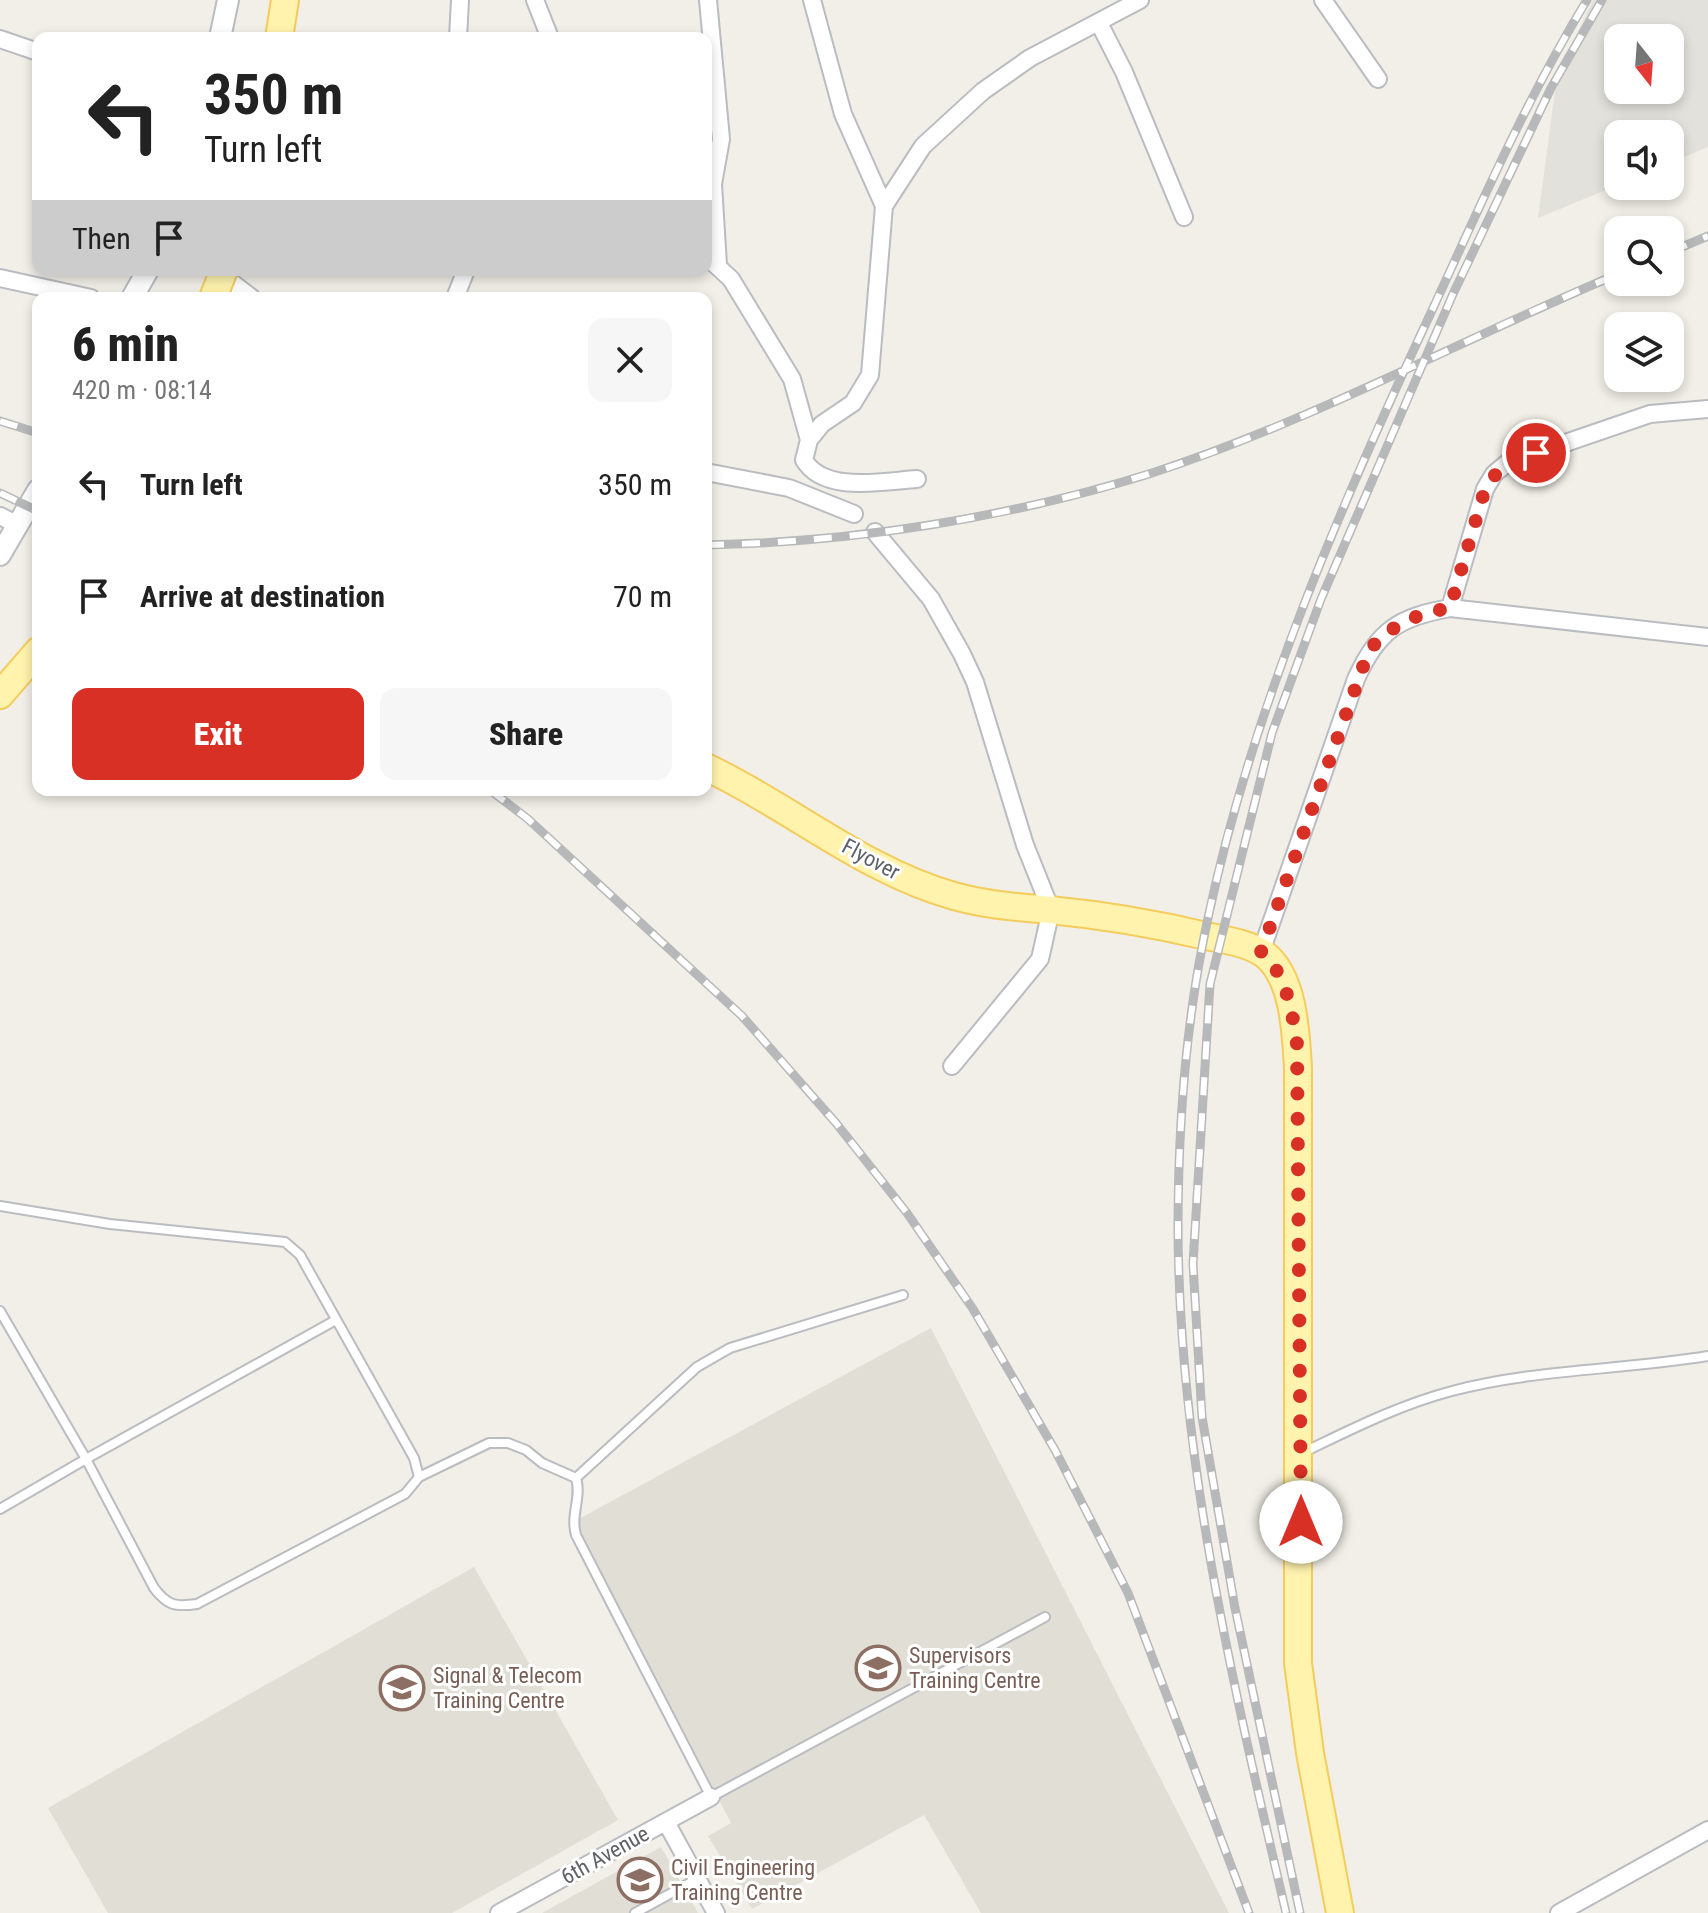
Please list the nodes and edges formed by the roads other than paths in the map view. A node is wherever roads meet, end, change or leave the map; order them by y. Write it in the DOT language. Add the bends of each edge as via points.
graph roads {
  1 [pos="228,0"];
  2 [pos="285,0"];
  3 [pos="460,0"];
  4 [pos="535,0"];
  5 [pos="708,0"];
  6 [pos="812,0"];
  7 [pos="1140,0"];
  8 [pos="1323,0"];
  9 [pos="1099,23"];
  10 [pos="221,32"];
  11 [pos="280,32"];
  12 [pos="458,32"];
  13 [pos="548,32"];
  14 [pos="711,32"];
  15 [pos="0,39"];
  16 [pos="712,43"];
  17 [pos="32,50"];
  18 [pos="1378,79"];
  19 [pos="884,206"];
  20 [pos="1184,217"];
  21 [pos="712,260"];
  22 [pos="223,276"];
  23 [pos="0,278"];
  24 [pos="64,292"];
  25 [pos="244,292"];
  26 [pos="1708,409"];
  27 [pos="809,440"];
  28 [pos="712,473"];
  29 [pos="917,479"];
  30 [pos="32,496"];
  31 [pos="854,514"];
  32 [pos="9,520"];
  33 [pos="875,532"];
  34 [pos="0,555"];
  35 [pos="1450,608"];
  36 [pos="1708,637"];
  37 [pos="32,658"];
  38 [pos="0,695"];
  39 [pos="712,770"];
  40 [pos="1051,910"];
  41 [pos="1261,952"];
  42 [pos="952,1066"];
  43 [pos="0,1206"];
  44 [pos="903,1295"];
  45 [pos="0,1311"];
  46 [pos="334,1321"];
  47 [pos="1708,1356"];
  48 [pos="1301,1453"];
  49 [pos="86,1459"];
  50 [pos="419,1477"];
  51 [pos="576,1478"];
  52 [pos="0,1509"];
  53 [pos="1045,1617"];
  54 [pos="711,1797"];
  55 [pos="666,1822"];
  56 [pos="1708,1830"];
  57 [pos="697,1878"];
  58 [pos="499,1913"];
  59 [pos="635,1913"];
  60 [pos="716,1913"];
  61 [pos="1340,1913"];
  62 [pos="1559,1913"];
  1 -- 10 [label="street"];
  2 -- 11 [label="main road"];
  3 -- 12 [label="street"];
  4 -- 13 [label="street"];
  5 -- 14 [label="street"];
  6 -- 19 [label="street" via="843,114"];
  7 -- 9 [label="street"];
  8 -- 18 [label="street"];
  9 -- 19 [label="street" via="1030,58 983,91 923,146"];
  9 -- 20 [label="street"];
  15 -- 17 [label="street"];
  16 -- 21 [label="street" via="721,139 713,184"];
  19 -- 27 [label="street" via="870,375 853,403"];
  21 -- 27 [label="street" via="792,379"];
  22 -- 25 [label="street"];
  23 -- 24 [label="street"];
  26 -- 35 [label="street" via="1650,414 1507,463 1485,489"];
  27 -- 29 [label="street" via="804,460 821,476 859,482"];
  28 -- 31 [label="street" via="789,488"];
  30 -- 32 [label="street"];
  32 -- 34 [label="street"];
  33 -- 40 [label="street" via="931,599 962,654"];
  35 -- 36 [label="street"];
  35 -- 41 [label="street" via="1404,620 1369,650"];
  37 -- 38 [label="main road"];
  39 -- 40 [label="main road, Flyover" via="904,878 952,896"];
  40 -- 41 [label="main road, Flyover" via="1182,930"];
  40 -- 42 [label="street" via="1040,959"];
  41 -- 48 [label="main road" via="1284,986 1297,1044"];
  43 -- 46 [label="lane" via="110,1224 285,1242 300,1255"];
  44 -- 51 [label="lane" via="730,1348 697,1367"];
  45 -- 49 [label="lane"];
  46 -- 49 [label="lane"];
  46 -- 50 [label="lane" via="414,1458"];
  47 -- 48 [label="lane" via="1455,1390 1382,1414"];
  48 -- 61 [label="main road" via="1298,1663"];
  49 -- 50 [label="lane" via="154,1588 176,1607 197,1604 405,1494"];
  49 -- 52 [label="lane"];
  50 -- 51 [label="lane" via="489,1443 508,1443"];
  51 -- 54 [label="lane" via="576,1535"];
  53 -- 54 [label="lane"];
  54 -- 55 [label="street, 6th Avenue"];
  55 -- 57 [label="street"];
  55 -- 58 [label="street, 6th Avenue"];
  56 -- 62 [label="street"];
  57 -- 59 [label="lane"];
  57 -- 60 [label="street"];
}
